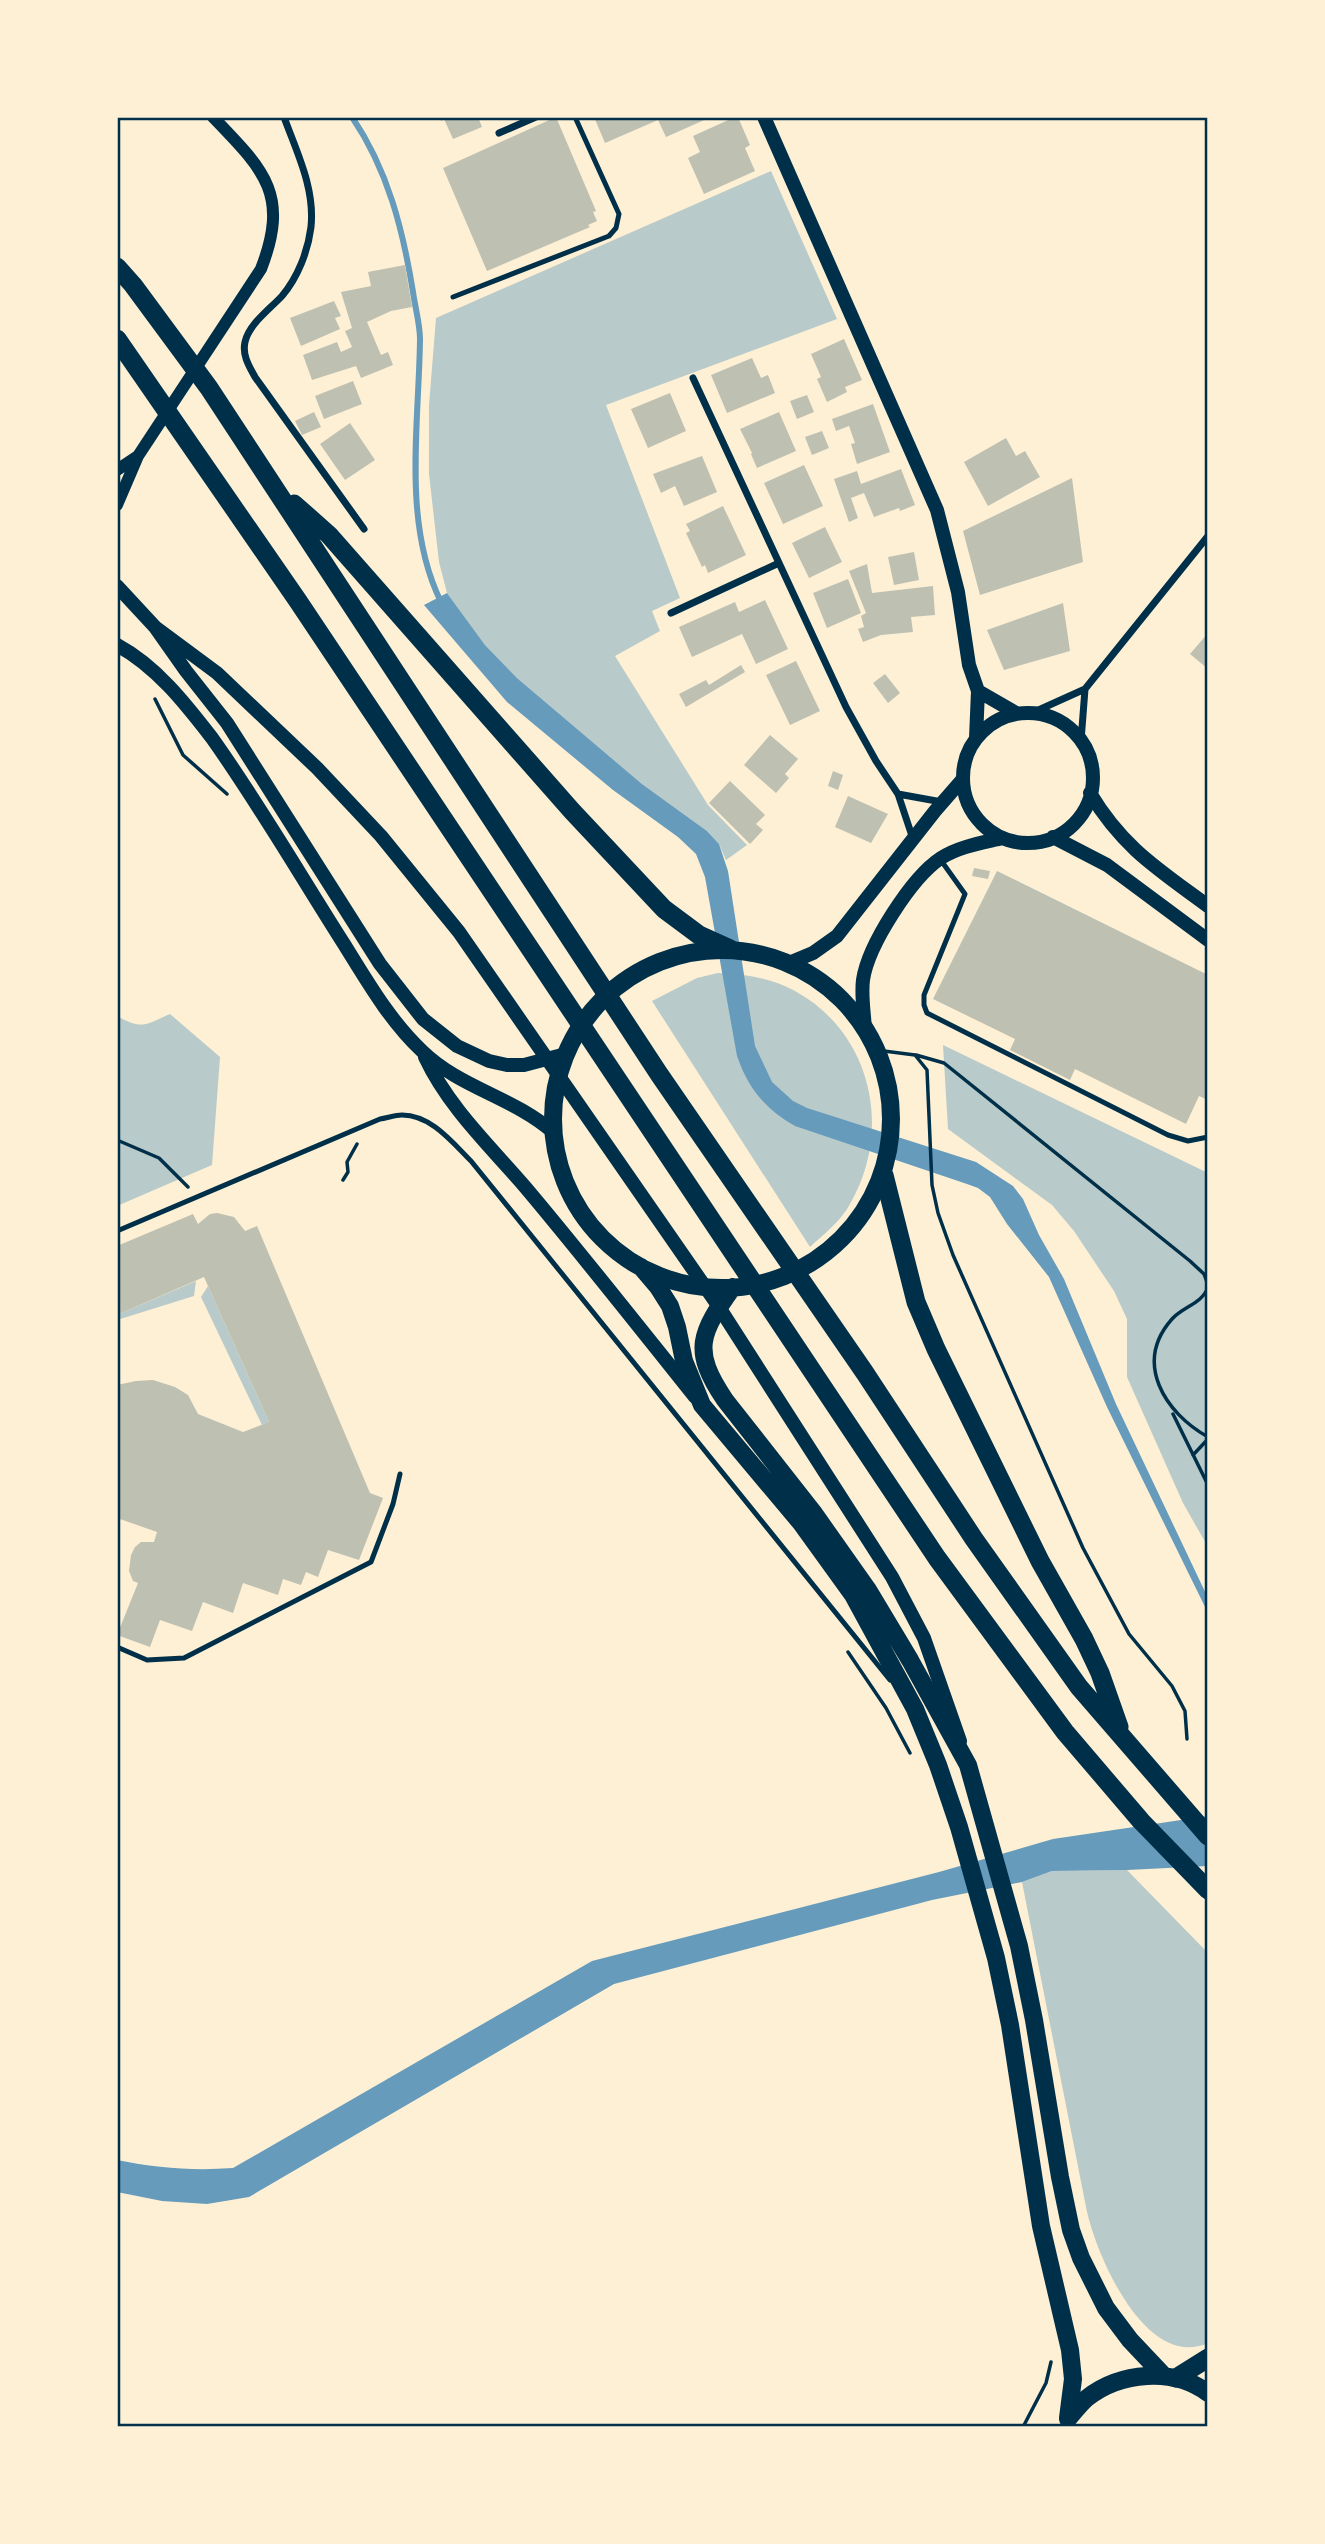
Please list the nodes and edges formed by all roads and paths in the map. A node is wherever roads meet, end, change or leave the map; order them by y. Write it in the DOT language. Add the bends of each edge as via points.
graph roads {
  1 [pos="213,117"];
  2 [pos="284,117"];
  3 [pos="536,117"];
  4 [pos="575,117"];
  5 [pos="764,117"];
  6 [pos="499,133"];
  7 [pos="117,267"];
  8 [pos="453,297"];
  9 [pos="117,339"];
  10 [pos="694,378"];
  11 [pos="138,456"];
  12 [pos="117,470"];
  13 [pos="275,486"];
  14 [pos="119,501"];
  15 [pos="364,530"];
  16 [pos="1208,536"];
  17 [pos="779,563"];
  18 [pos="117,586"];
  19 [pos="671,613"];
  20 [pos="155,627"];
  21 [pos="117,645"];
  22 [pos="1084,689"];
  23 [pos="978,691"];
  24 [pos="1034,712"];
  25 [pos="1016,713"];
  26 [pos="976,737"];
  27 [pos="1081,741"];
  28 [pos="962,780"];
  29 [pos="1090,793"];
  30 [pos="898,794"];
  31 [pos="943,803"];
  32 [pos="1053,837"];
  33 [pos="1003,838"];
  34 [pos="913,840"];
  35 [pos="940,859"];
  36 [pos="1208,906"];
  37 [pos="1208,940"];
  38 [pos="730,949"];
  39 [pos="789,963"];
  40 [pos="865,1029"];
  41 [pos="876,1050"];
  42 [pos="423,1053"];
  43 [pos="562,1055"];
  44 [pos="915,1055"];
  45 [pos="553,1132"];
  46 [pos="1208,1137"];
  47 [pos="117,1140"];
  48 [pos="359,1142"];
  49 [pos="884,1175"];
  50 [pos="343,1180"];
  51 [pos="188,1187"];
  52 [pos="117,1231"];
  53 [pos="641,1267"];
  54 [pos="1208,1286"];
  55 [pos="733,1287"];
  56 [pos="1206,1297"];
  57 [pos="702,1405"];
  58 [pos="1171,1409"];
  59 [pos="1208,1438"];
  60 [pos="1193,1455"];
  61 [pos="400,1474"];
  62 [pos="1208,1485"];
  63 [pos="843,1646"];
  64 [pos="117,1647"];
  65 [pos="915,1709"];
  66 [pos="1123,1738"];
  67 [pos="1187,1739"];
  68 [pos="914,1761"];
  69 [pos="968,1765"];
  70 [pos="1208,1836"];
  71 [pos="1181,1864"];
  72 [pos="1208,1890"];
  73 [pos="1208,1908"];
  74 [pos="1208,2358"];
  75 [pos="1170,2377"];
  76 [pos="1208,2393"];
  77 [pos="1066,2423"];
  1 -- 11 [label="street" via="262,172 274,211 272,232 261,269"];
  2 -- 15 [label="street" via="307,179 311,227 293,280 248,334 244,353 255,377"];
  3 -- 6 [label="street"];
  4 -- 8 [label="lane" via="619,214 616,228 609,236"];
  5 -- 23 [label="main road" via="937,510"];
  7 -- 13 [label="highway" via="209,388"];
  9 -- 71 [label="highway" via="298,601 930,1548 1065,1732"];
  10 -- 17 [label="street"];
  11 -- 12 [label="street"];
  11 -- 14 [label="street"];
  13 -- 38 [label="highway" via="329,535 664,909 699,935"];
  13 -- 66 [label="highway" via="659,1073 974,1539 1079,1688"];
  16 -- 22 [label="street"];
  17 -- 19 [label="street"];
  17 -- 30 [label="street" via="846,708"];
  18 -- 20 [label="main road"];
  20 -- 43 [label="main road" via="241,742 380,964 423,1019 457,1046 489,1061 524,1065"];
  20 -- 69 [label="main road" via="217,673 317,768 417,878 483,966 717,1304 892,1577 924,1637"];
  21 -- 42 [label="main road" via="155,672 205,728 392,1017"];
  22 -- 24 [label="street"];
  22 -- 27 [label="street"];
  23 -- 25 [label="main road"];
  23 -- 26 [label="main road"];
  24 -- 25 [label="main road"];
  24 -- 27 [label="main road" via="1055,718"];
  25 -- 26 [label="main road" via="987,726"];
  26 -- 28 [label="main road"];
  27 -- 29 [label="main road" via="1091,762"];
  28 -- 31 [label="main road"];
  28 -- 33 [label="main road" via="974,815"];
  29 -- 32 [label="main road" via="1081,815"];
  29 -- 36 [label="main road" via="1136,853"];
  30 -- 31 [label="street"];
  30 -- 34 [label="street"];
  31 -- 34 [label="main road"];
  32 -- 33 [label="main road" via="1037,842"];
  32 -- 37 [label="main road" via="1107,865"];
  33 -- 35 [label="main road"];
  34 -- 39 [label="main road" via="837,936"];
  35 -- 40 [label="main road" via="906,896 869,958 863,981"];
  35 -- 46 [label="lane" via="965,894 924,995 928,1013 1168,1136 1188,1141"];
  38 -- 39 [label="main road"];
  38 -- 43 [label="main road" via="678,956 654,965 610,993 586,1017"];
  39 -- 40 [label="main road" via="828,988"];
  40 -- 41 [label="main road"];
  41 -- 44 [label="path"];
  41 -- 49 [label="main road" via="890,1110"];
  42 -- 45 [label="main road" via="463,1080 535,1116"];
  42 -- 57 [label="main road" via="461,1114"];
  43 -- 45 [label="main road"];
  44 -- 54 [label="path" via="944,1063 1191,1261"];
  44 -- 67 [label="path" via="927,1070 932,1185 953,1255 1083,1548 1129,1634 1172,1686 1185,1711"];
  45 -- 53 [label="main road" via="560,1170 579,1209 618,1252"];
  47 -- 51 [label="path" via="159,1158"];
  48 -- 50 [label="path"];
  49 -- 55 [label="main road" via="858,1225 832,1249 764,1282"];
  49 -- 66 [label="highway" via="916,1303 1040,1561 1084,1639"];
  52 -- 65 [label="lane" via="380,1119 403,1115 442,1131"];
  53 -- 55 [label="main road" via="714,1287"];
  53 -- 57 [label="main road" via="670,1306 684,1361"];
  54 -- 56 [label="path"];
  55 -- 69 [label="main road" via="710,1319 705,1335 703,1352 713,1381 868,1590"];
  56 -- 58 [label="path" via="1173,1319 1161,1338 1154,1362 1158,1385"];
  57 -- 65 [label="main road" via="829,1560 876,1634"];
  58 -- 59 [label="path"];
  58 -- 60 [label="path"];
  59 -- 60 [label="path"];
  60 -- 62 [label="path"];
  61 -- 64 [label="lane" via="371,1562 184,1658 147,1660"];
  63 -- 68 [label="path" via="886,1708"];
  65 -- 77 [label="main road" via="959,1827 996,1958 1041,2226 1070,2350 1073,2379"];
  66 -- 70 [label="highway"];
  69 -- 75 [label="main road" via="1019,1946 1071,2230 1106,2308 1130,2340"];
  71 -- 72 [label="highway"];
  71 -- 73 [label="highway"];
  74 -- 75 [label="highway"];
  75 -- 76 [label="main road"];
  75 -- 77 [label="main road" via="1137,2377 1110,2384 1087,2399"];
}
